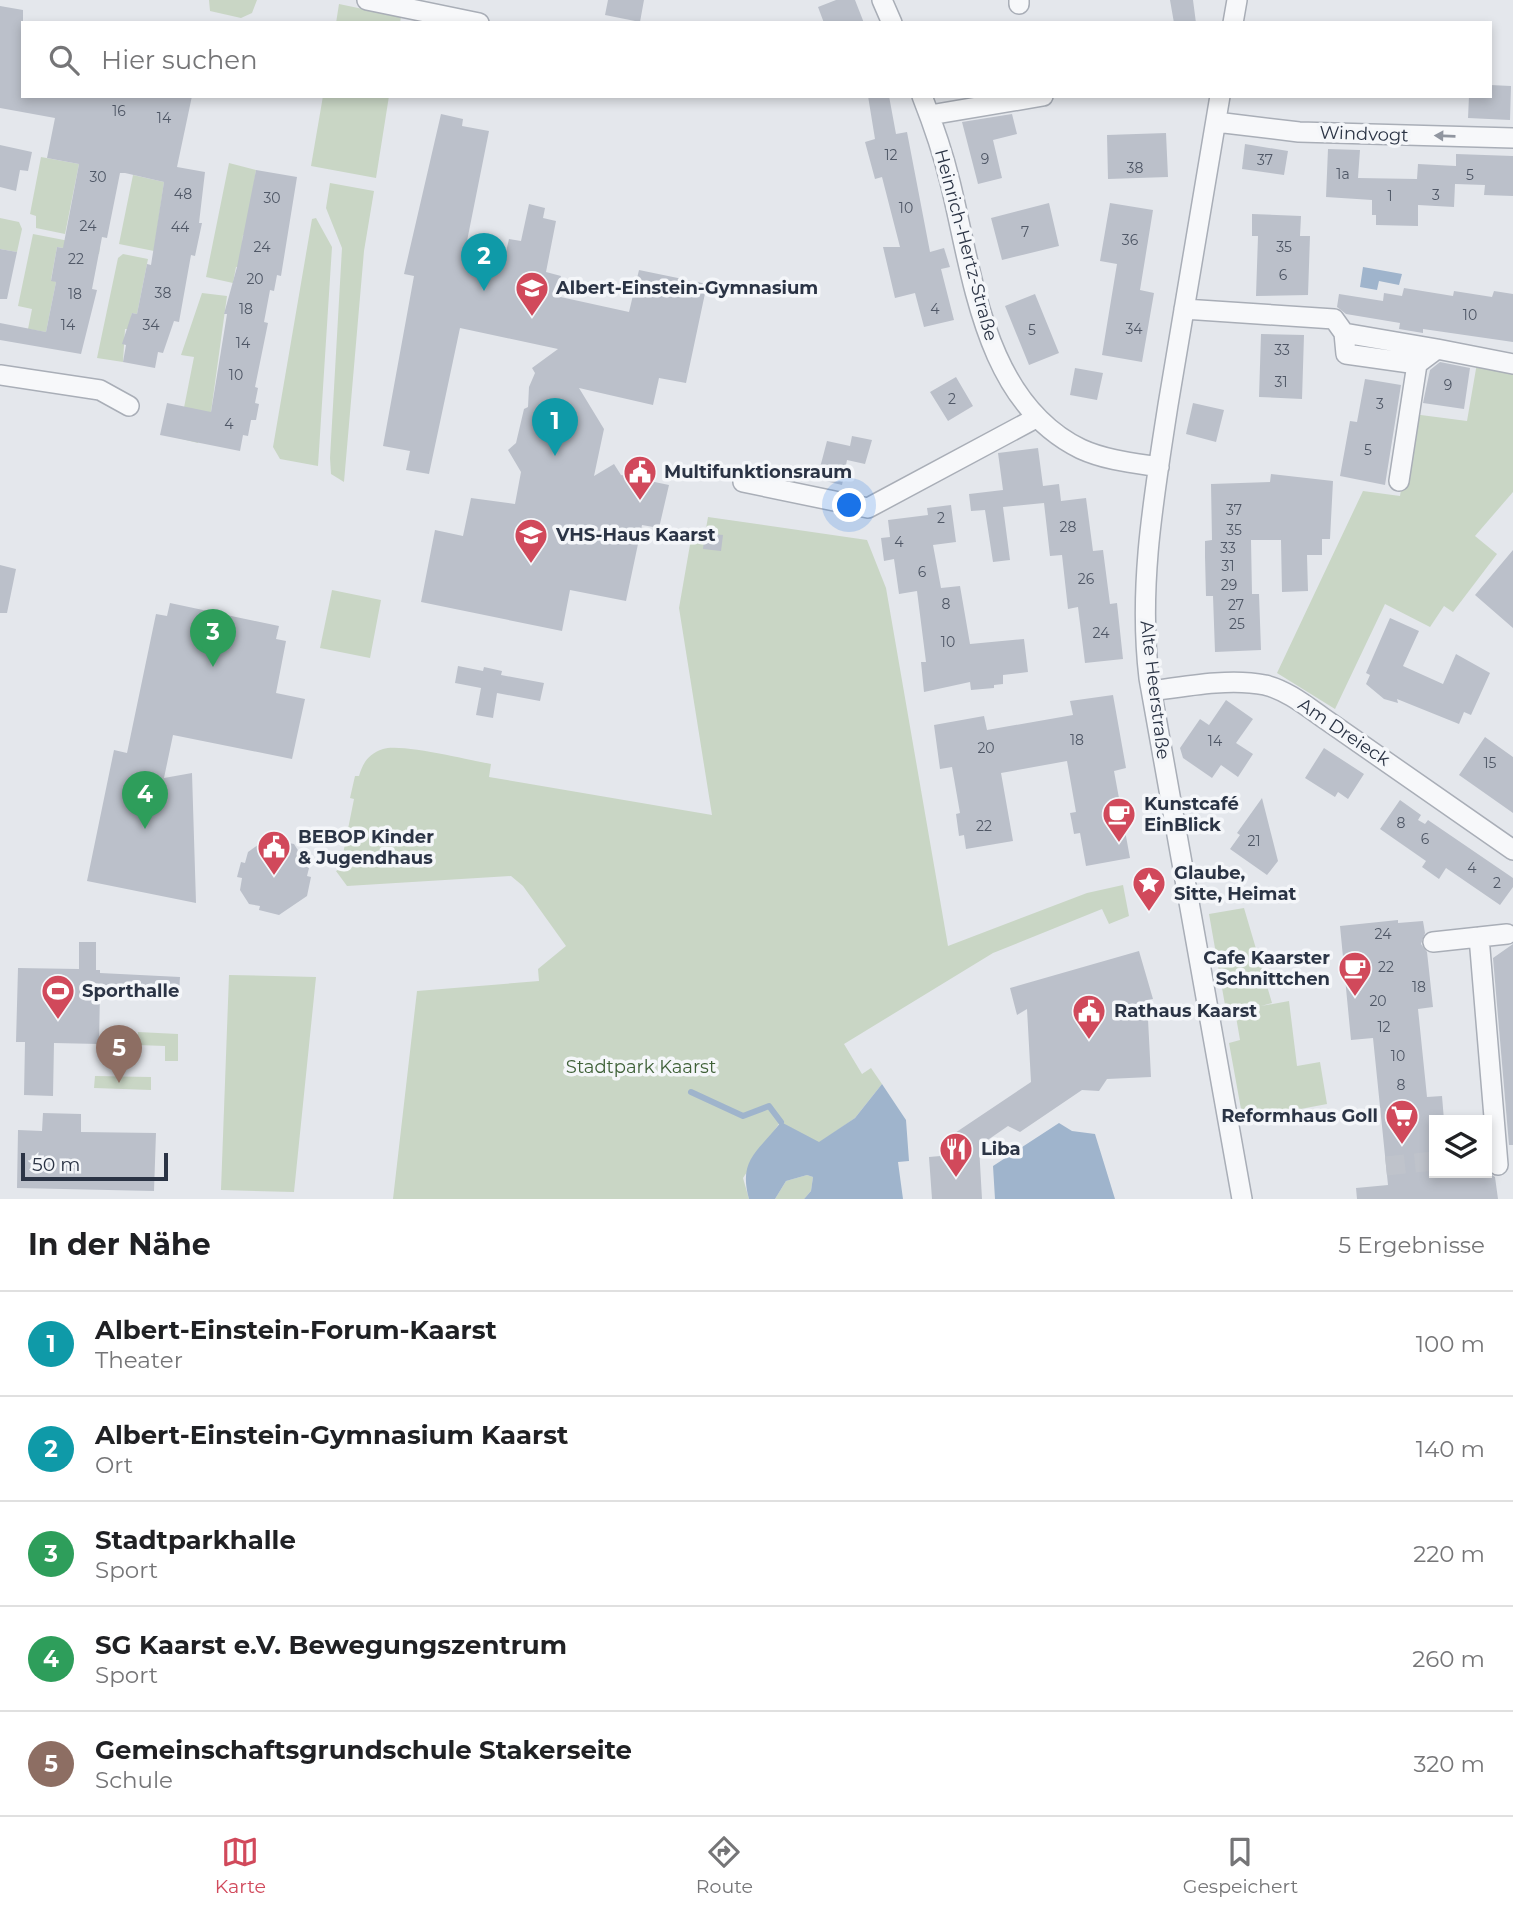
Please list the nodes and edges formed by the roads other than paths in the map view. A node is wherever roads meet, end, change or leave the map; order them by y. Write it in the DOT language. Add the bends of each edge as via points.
graph roads {
  1 [pos="367,0"];
  2 [pos="882,0"];
  3 [pos="1237,0"];
  4 [pos="469,21"];
  5 [pos="891,21"];
  6 [pos="1233,21"];
  7 [pos="923,98"];
  8 [pos="1031,98"];
  9 [pos="1220,98"];
  10 [pos="929,115"];
  11 [pos="1216,122"];
  12 [pos="1513,138"];
  13 [pos="1184,309"];
  14 [pos="1344,333"];
  15 [pos="1437,349"];
  16 [pos="1417,364"];
  17 [pos="1513,365"];
  18 [pos="0,375"];
  19 [pos="129,406"];
  20 [pos="1036,418"];
  21 [pos="1159,467"];
  22 [pos="1399,481"];
  23 [pos="743,482"];
  24 [pos="1152,691"];
  25 [pos="1513,850"];
  26 [pos="1507,934"];
  27 [pos="1479,937"];
  28 [pos="1433,942"];
  29 [pos="1494,1159"];
  30 [pos="1242,1199"];
  1 -- 4 [label="street"];
  2 -- 5 [label="street"];
  3 -- 6 [label="street"];
  7 -- 10 [label="street, Heinrich-Hertz-Straße"];
  8 -- 10 [label="street"];
  9 -- 11 [label="street, Alte Heerstraße"];
  10 -- 20 [label="street, Heinrich-Hertz-Straße" via="988,332 1005,371"];
  12 -- 11 [label="street, Windvogt, one-way" via="1299,132"];
  11 -- 13 [label="street, Alte Heerstraße"];
  13 -- 14 [label="street" via="1334,319"];
  13 -- 21 [label="street, Alte Heerstraße"];
  14 -- 15 [label="street"];
  14 -- 16 [label="street" via="1346,354"];
  15 -- 16 [label="street"];
  15 -- 17 [label="street"];
  16 -- 22 [label="street"];
  18 -- 19 [label="street" via="100,390"];
  20 -- 21 [label="street, Heinrich-Hertz-Straße" via="1082,449"];
  20 -- 23 [label="street" via="867,508"];
  21 -- 24 [label="street, Alte Heerstraße" via="1145,582"];
  24 -- 25 [label="street, Am Dreieck" via="1241,683 1279,691"];
  24 -- 30 [label="street, Alte Heerstraße"];
  26 -- 27 [label="street"];
  27 -- 28 [label="street"];
  27 -- 29 [label="street"];
}
